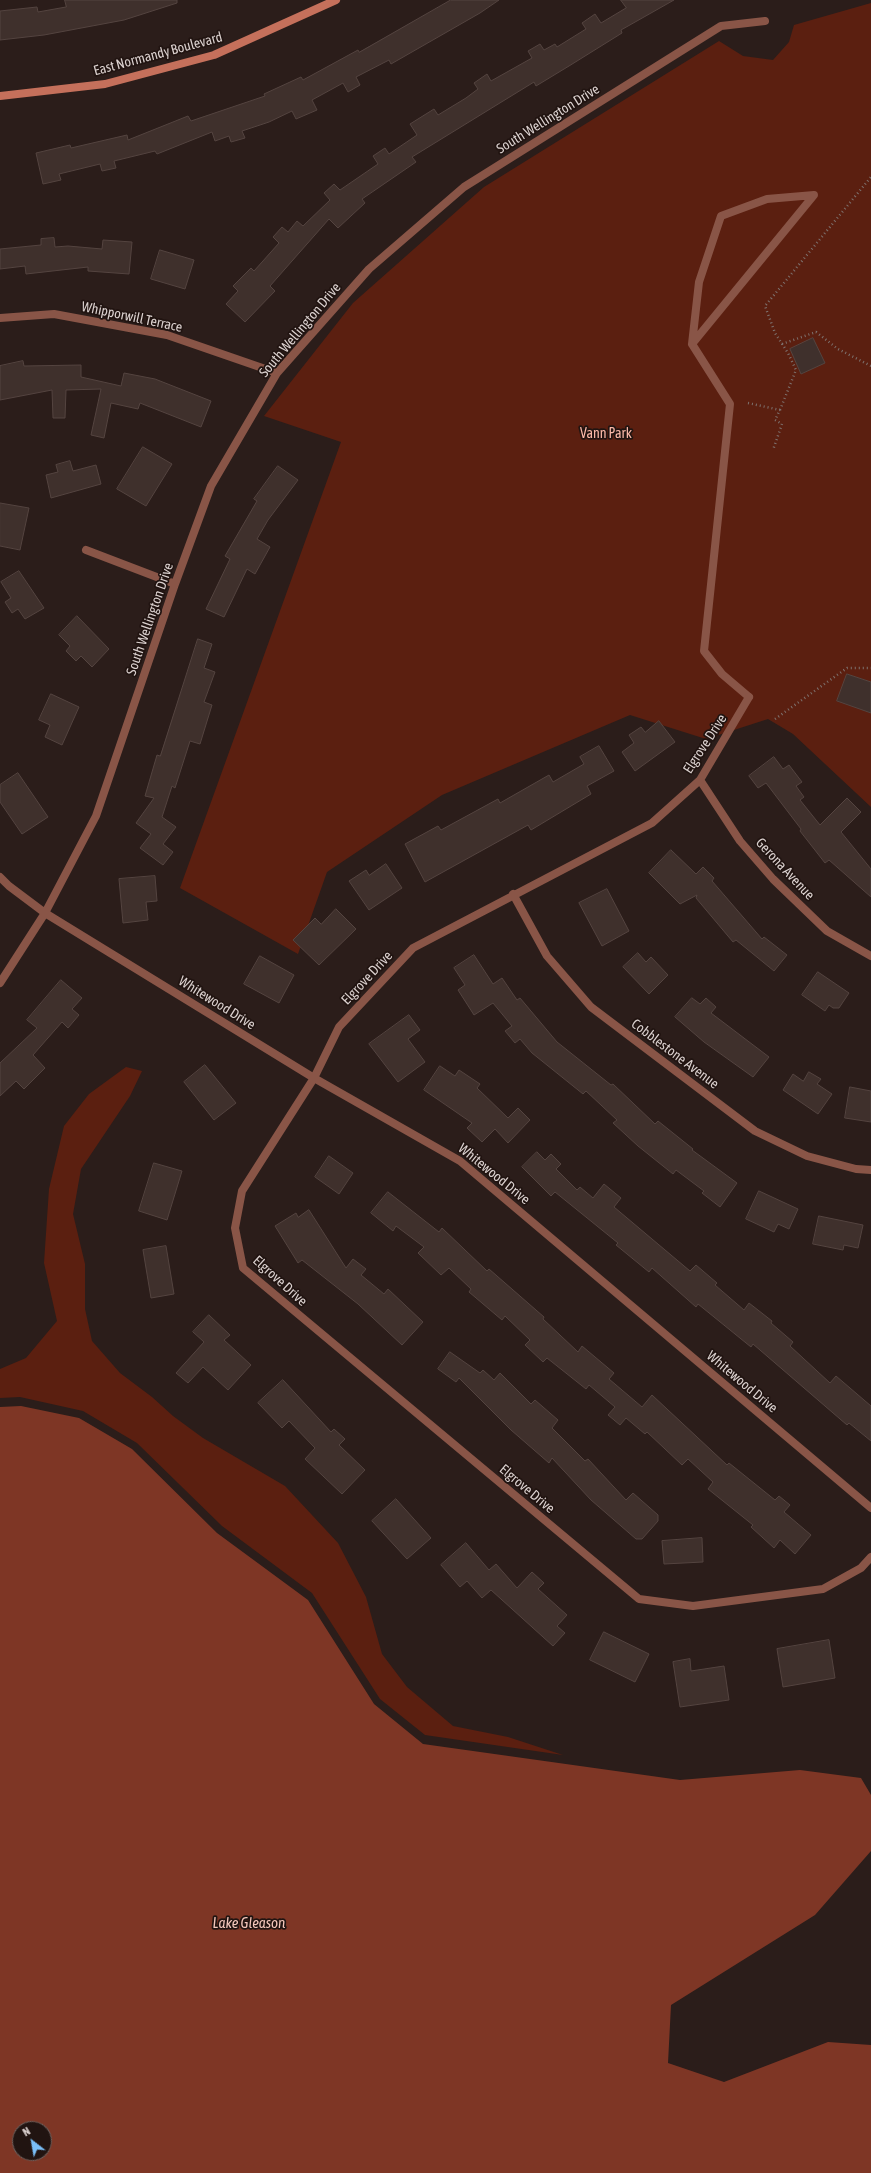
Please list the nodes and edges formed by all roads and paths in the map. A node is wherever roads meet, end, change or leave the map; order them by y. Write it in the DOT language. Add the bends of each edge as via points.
graph roads {
  1 [pos="336,0"];
  2 [pos="765,21"];
  3 [pos="0,96"];
  4 [pos="871,177"];
  5 [pos="0,318"];
  6 [pos="692,344"];
  7 [pos="782,344"];
  8 [pos="871,366"];
  9 [pos="277,374"];
  10 [pos="748,403"];
  11 [pos="780,410"];
  12 [pos="773,450"];
  13 [pos="86,550"];
  14 [pos="175,584"];
  15 [pos="871,668"];
  16 [pos="775,719"];
  17 [pos="700,780"];
  18 [pos="0,877"];
  19 [pos="513,894"];
  20 [pos="45,913"];
  21 [pos="871,956"];
  22 [pos="0,983"];
  23 [pos="314,1078"];
  24 [pos="871,1170"];
  25 [pos="871,1508"];
  26 [pos="871,1557"];
  1 -- 3 [label="street, East Normandy Boulevard" via="214,55 105,84"];
  2 -- 9 [label="street, South Wellington Drive" via="721,26 464,187 369,269"];
  4 -- 7 [label="path" via="764,306"];
  5 -- 9 [label="street, Whipporwill Terrace" via="54,314 167,335"];
  6 -- 6 [label="street" via="799,213 814,195 767,199 721,216 699,282"];
  6 -- 17 [label="street, Elgrove Drive" via="730,404 704,651 722,674 749,697"];
  7 -- 8 [label="path" via="816,332 838,349"];
  7 -- 11 [label="path" via="796,370"];
  9 -- 14 [label="street, South Wellington Drive" via="212,486"];
  10 -- 11 [label="path"];
  11 -- 12 [label="path" via="775,420 782,424"];
  13 -- 14 [label="street"];
  14 -- 20 [label="street, South Wellington Drive" via="96,816"];
  15 -- 16 [label="path" via="847,668"];
  17 -- 19 [label="street, Elgrove Drive" via="652,823"];
  17 -- 21 [label="street, Gerona Avenue" via="740,841 773,879 828,931"];
  18 -- 20 [label="street, Whitewood Drive"];
  19 -- 23 [label="street, Elgrove Drive" via="413,948 340,1027"];
  19 -- 24 [label="street, Cobblestone Avenue" via="547,956 591,1007 755,1131 808,1156 856,1169"];
  20 -- 22 [label="street, South Wellington Drive"];
  20 -- 23 [label="street, Whitewood Drive"];
  23 -- 25 [label="street, Whitewood Drive" via="460,1161"];
  23 -- 26 [label="street, Elgrove Drive" via="242,1191 235,1228 243,1268 639,1599 693,1606 823,1589 861,1568"];
}
